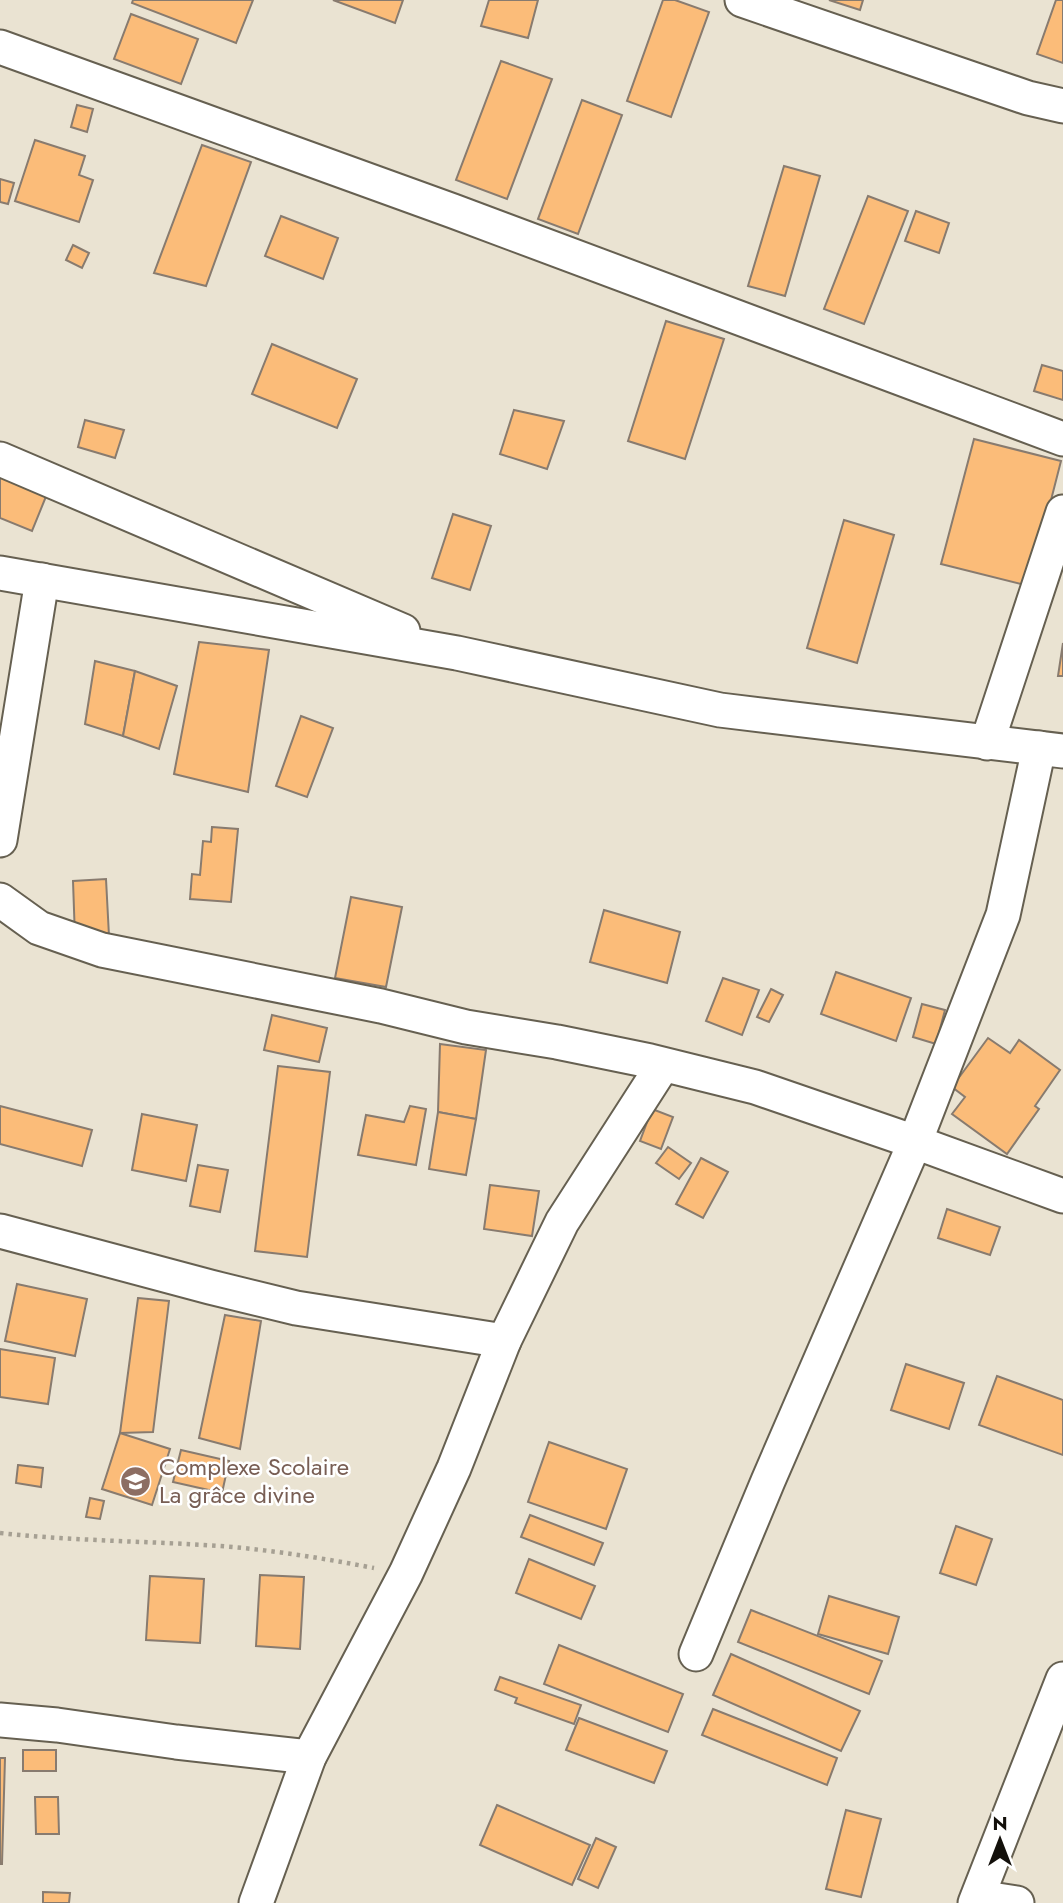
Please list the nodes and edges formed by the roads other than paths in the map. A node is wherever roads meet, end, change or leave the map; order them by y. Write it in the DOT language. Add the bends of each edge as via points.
graph roads {
  1 [pos="742,0"];
  2 [pos="0,47"];
  3 [pos="1063,106"];
  4 [pos="1063,439"];
  5 [pos="0,459"];
  6 [pos="1063,512"];
  7 [pos="0,573"];
  8 [pos="42,580"];
  9 [pos="457,653"];
  10 [pos="987,743"];
  11 [pos="1051,750"];
  12 [pos="0,840"];
  13 [pos="0,900"];
  14 [pos="663,1065"];
  15 [pos="915,1142"];
  16 [pos="1063,1196"];
  17 [pos="0,1231"];
  18 [pos="504,1341"];
  19 [pos="696,1654"];
  20 [pos="1063,1679"];
  21 [pos="0,1720"];
  22 [pos="309,1757"];
  23 [pos="976,1900"];
  24 [pos="256,1903"];
  25 [pos="1017,1903"];
  1 -- 3 [label="street"];
  2 -- 4 [label="street"];
  5 -- 9 [label="street"];
  6 -- 10 [label="street"];
  7 -- 8 [label="street"];
  8 -- 9 [label="street"];
  8 -- 12 [label="street"];
  9 -- 10 [label="street" via="720,710"];
  10 -- 11 [label="street"];
  11 -- 15 [label="street" via="1003,915"];
  13 -- 14 [label="street" via="39,928 102,950"];
  14 -- 15 [label="street" via="755,1087"];
  14 -- 18 [label="street" via="562,1222"];
  15 -- 16 [label="street"];
  15 -- 19 [label="street"];
  17 -- 18 [label="street" via="296,1308"];
  18 -- 22 [label="street" via="406,1573"];
  20 -- 23 [label="street"];
  21 -- 22 [label="street"];
  22 -- 24 [label="street"];
  23 -- 25 [label="street"];
}
